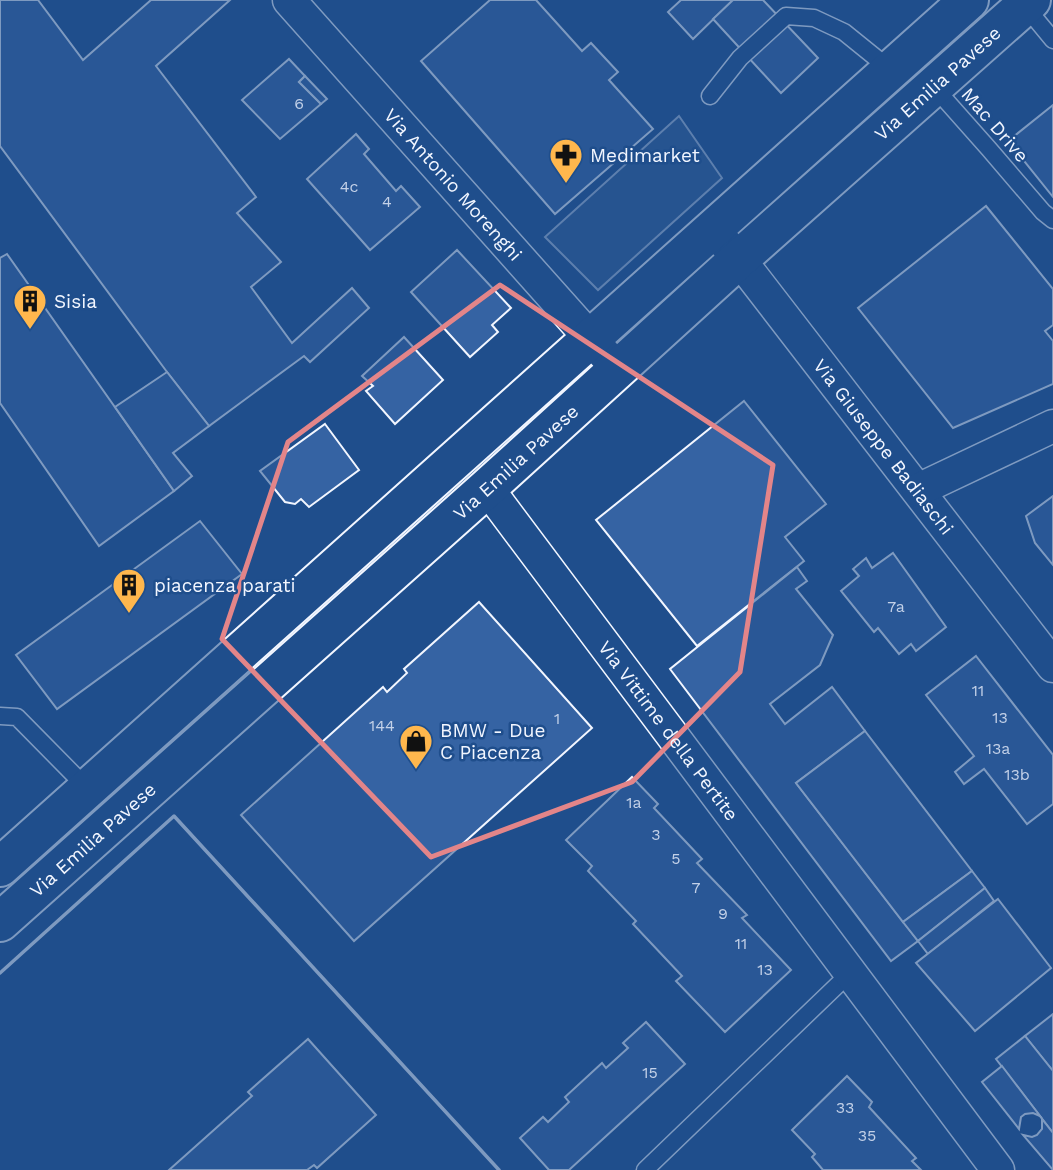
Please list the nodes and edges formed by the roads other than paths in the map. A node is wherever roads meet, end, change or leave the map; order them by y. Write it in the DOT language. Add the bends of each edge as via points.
graph roads {
  1 [pos="289,0"];
  2 [pos="969,0"];
  3 [pos="1028,3"];
  4 [pos="1053,40"];
  5 [pos="891,71"];
  6 [pos="934,87"];
  7 [pos="710,96"];
  8 [pos="1053,220"];
  9 [pos="713,229"];
  10 [pos="739,258"];
  11 [pos="591,339"];
  12 [pos="617,369"];
  13 [pos="1053,426"];
  14 [pos="487,488"];
  15 [pos="918,491"];
  16 [pos="1053,666"];
  17 [pos="0,716"];
  18 [pos="121,781"];
  19 [pos="0,867"];
  20 [pos="0,922"];
  21 [pos="850,973"];
  22 [pos="645,1170"];
  23 [pos="998,1170"];
  1 -- 11 [label="street, Via Antonio Morenghi"];
  2 -- 5 [label="main road, Via Emilia Pavese"];
  3 -- 4 [label="lane"];
  3 -- 6 [label="main road, Via Emilia Pavese"];
  5 -- 7 [label="lane" via="844,32 814,18 786,16 740,58"];
  5 -- 9 [label="main road, Via Emilia Pavese"];
  6 -- 8 [label="lane, Mac Drive"];
  6 -- 10 [label="main road, Via Emilia Pavese"];
  9 -- 10 [label="street, Via Giuseppe Badiaschi"];
  9 -- 11 [label="main road, Via Emilia Pavese"];
  10 -- 12 [label="main road, Via Emilia Pavese"];
  10 -- 15 [label="street, Via Giuseppe Badiaschi"];
  11 -- 12 [label="street, Via Antonio Morenghi"];
  11 -- 18 [label="main road, Via Emilia Pavese"];
  12 -- 14 [label="main road, Via Emilia Pavese"];
  13 -- 15 [label="street"];
  14 -- 18 [label="main road, Via Emilia Pavese"];
  14 -- 21 [label="street, Via Vittime della Pertite"];
  15 -- 16 [label="street, Via Giuseppe Badiaschi"];
  17 -- 18 [label="lane" via="18,717"];
  18 -- 19 [label="main road, Via Emilia Pavese"];
  18 -- 20 [label="main road, Via Emilia Pavese"];
  21 -- 22 [label="lane"];
  21 -- 23 [label="street, Via Vittime della Pertite"];
}
